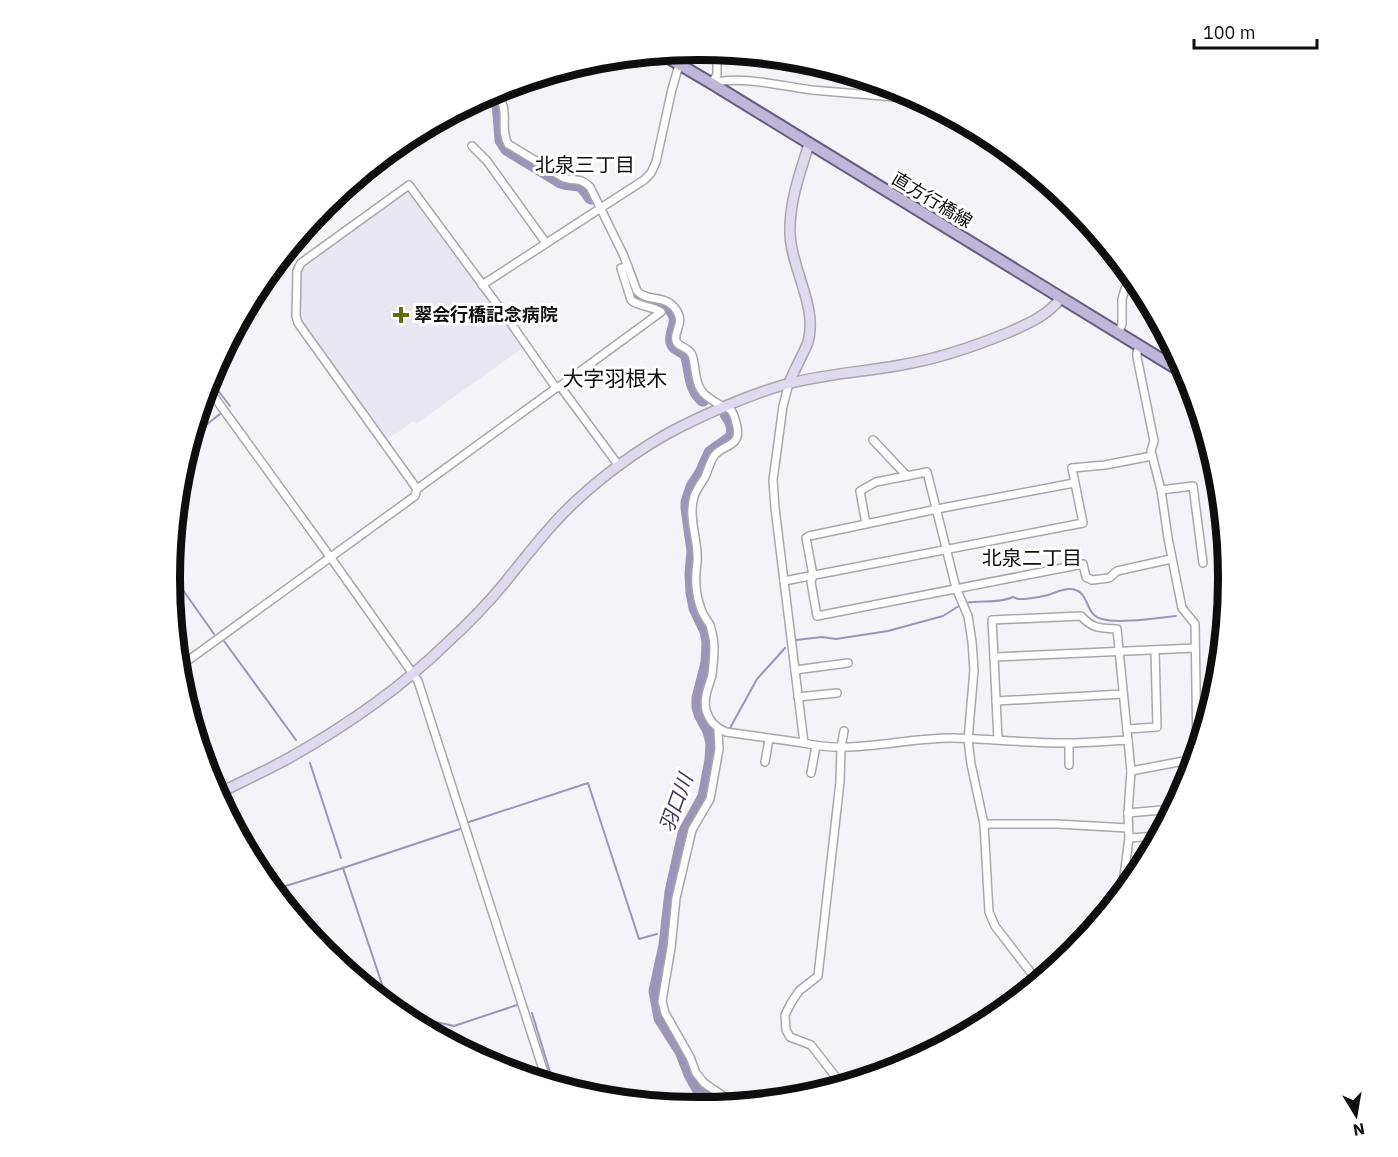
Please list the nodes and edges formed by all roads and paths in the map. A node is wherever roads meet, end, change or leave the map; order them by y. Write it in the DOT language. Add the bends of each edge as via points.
graph roads {
  1 [pos="672,61"];
  2 [pos="717,61"];
  3 [pos="679,65"];
  4 [pos="711,83"];
  5 [pos="883,94"];
  6 [pos="500,99"];
  7 [pos="809,144"];
  8 [pos="472,146"];
  9 [pos="600,208"];
  10 [pos="546,243"];
  11 [pos="628,266"];
  12 [pos="482,285"];
  13 [pos="1127,286"];
  14 [pos="1061,298"];
  15 [pos="1118,333"];
  16 [pos="1140,346"];
  17 [pos="1171,365"];
  18 [pos="789,384"];
  19 [pos="558,387"];
  20 [pos="214,396"];
  21 [pos="723,406"];
  22 [pos="873,440"];
  23 [pos="1152,456"];
  24 [pos="619,466"];
  25 [pos="907,476"];
  26 [pos="1074,483"];
  27 [pos="417,489"];
  28 [pos="1161,490"];
  29 [pos="937,509"];
  30 [pos="866,524"];
  31 [pos="946,549"];
  32 [pos="331,558"];
  33 [pos="1172,560"];
  34 [pos="1203,563"];
  35 [pos="813,575"];
  36 [pos="784,581"];
  37 [pos="956,588"];
  38 [pos="1195,648"];
  39 [pos="1155,650"];
  40 [pos="1119,651"];
  41 [pos="994,657"];
  42 [pos="187,661"];
  43 [pos="848,663"];
  44 [pos="795,670"];
  45 [pos="413,673"];
  46 [pos="837,693"];
  47 [pos="1123,694"];
  48 [pos="798,697"];
  49 [pos="996,701"];
  50 [pos="1196,724"];
  51 [pos="718,729"];
  52 [pos="1126,729"];
  53 [pos="844,730"];
  54 [pos="769,739"];
  55 [pos="968,740"];
  56 [pos="998,740"];
  57 [pos="1128,740"];
  58 [pos="804,743"];
  59 [pos="1069,743"];
  60 [pos="816,746"];
  61 [pos="842,747"];
  62 [pos="1184,761"];
  63 [pos="765,762"];
  64 [pos="1069,765"];
  65 [pos="1131,771"];
  66 [pos="812,773"];
  67 [pos="226,790"];
  68 [pos="1163,810"];
  69 [pos="1128,813"];
  70 [pos="984,824"];
  71 [pos="1128,828"];
  72 [pos="1148,837"];
  73 [pos="1129,838"];
  74 [pos="1124,875"];
  75 [pos="1033,975"];
  76 [pos="544,1073"];
  77 [pos="837,1078"];
  78 [pos="724,1096"];
  1 -- 3 [label="main road, 直方行橋線"];
  2 -- 4 [label="street" via="717,75"];
  3 -- 4 [label="main road, 直方行橋線"];
  3 -- 9 [label="street" via="651,173"];
  4 -- 5 [label="street" via="737,80"];
  4 -- 7 [label="main road, 直方行橋線"];
  6 -- 9 [label="street" via="508,144 564,178 584,182"];
  7 -- 14 [label="main road, 直方行橋線"];
  7 -- 18 [label="street" via="795,188 790,236 810,327"];
  8 -- 10 [label="street"];
  9 -- 10 [label="street"];
  9 -- 11 [label="street"];
  10 -- 12 [label="street"];
  11 -- 19 [label="street" via="621,268 631,300 661,312"];
  11 -- 21 [label="street" via="640,295 670,303 676,309 680,324 676,342 693,356 701,391"];
  12 -- 19 [label="street"];
  12 -- 27 [label="street" via="409,185 298,267 298,322"];
  13 -- 15 [label="street"];
  14 -- 15 [label="main road, 直方行橋線"];
  14 -- 18 [label="street" via="1038,319 965,349 917,362"];
  15 -- 16 [label="main road, 直方行橋線"];
  16 -- 17 [label="main road, 直方行橋線"];
  16 -- 23 [label="street" via="1137,357 1154,441"];
  18 -- 21 [label="street"];
  18 -- 36 [label="street" via="773,480"];
  19 -- 24 [label="street"];
  19 -- 27 [label="street"];
  20 -- 32 [label="street"];
  21 -- 24 [label="street" via="676,429"];
  21 -- 51 [label="street" via="731,410 735,419 736,439 712,458 692,502 698,555 697,592 714,648 706,712"];
  22 -- 25 [label="street"];
  23 -- 26 [label="street" via="1072,468"];
  23 -- 28 [label="street"];
  24 -- 45 [label="street" via="557,519 474,617"];
  25 -- 29 [label="street" via="927,472"];
  25 -- 30 [label="street" via="876,482 860,491"];
  26 -- 29 [label="street"];
  26 -- 31 [label="street" via="1083,523"];
  27 -- 32 [label="street" via="415,496"];
  28 -- 33 [label="street"];
  28 -- 34 [label="street" via="1192,486"];
  29 -- 30 [label="street"];
  29 -- 31 [label="street"];
  30 -- 35 [label="street" via="806,538"];
  31 -- 35 [label="street"];
  31 -- 37 [label="street"];
  32 -- 42 [label="street"];
  32 -- 45 [label="street"];
  33 -- 37 [label="street" via="1117,571 1109,578 1086,577 1083,564"];
  33 -- 38 [label="street" via="1182,608 1195,624"];
  35 -- 36 [label="street"];
  35 -- 37 [label="street" via="817,616"];
  36 -- 44 [label="street"];
  37 -- 55 [label="street" via="969,616 972,642 974,670"];
  38 -- 39 [label="street"];
  38 -- 50 [label="street"];
  39 -- 40 [label="street"];
  39 -- 52 [label="street" via="1157,727"];
  40 -- 41 [label="street"];
  40 -- 41 [label="street" via="1117,629 1094,627 1082,616 992,620"];
  40 -- 47 [label="street"];
  41 -- 49 [label="street"];
  43 -- 44 [label="street"];
  44 -- 48 [label="street"];
  45 -- 67 [label="street" via="325,737"];
  45 -- 76 [label="street"];
  46 -- 48 [label="street"];
  47 -- 49 [label="street"];
  47 -- 52 [label="street"];
  48 -- 58 [label="street"];
  49 -- 56 [label="street"];
  51 -- 54 [label="street"];
  51 -- 78 [label="street" via="719,749 710,799 692,830 676,898 662,1001 696,1073"];
  52 -- 57 [label="street"];
  53 -- 61 [label="street"];
  54 -- 58 [label="street"];
  54 -- 63 [label="street"];
  55 -- 56 [label="street"];
  55 -- 61 [label="street" via="927,739"];
  55 -- 70 [label="street"];
  56 -- 59 [label="street"];
  57 -- 59 [label="street"];
  57 -- 65 [label="street"];
  58 -- 60 [label="street"];
  59 -- 64 [label="street"];
  60 -- 61 [label="street"];
  60 -- 66 [label="street"];
  61 -- 77 [label="street" via="818,976 799,991 785,1015 790,1037 811,1045"];
  62 -- 65 [label="street"];
  65 -- 69 [label="street"];
  68 -- 69 [label="street"];
  69 -- 71 [label="street"];
  70 -- 71 [label="street"];
  70 -- 75 [label="street" via="988,912"];
  71 -- 73 [label="street"];
  72 -- 73 [label="street"];
  73 -- 74 [label="street"];
}
